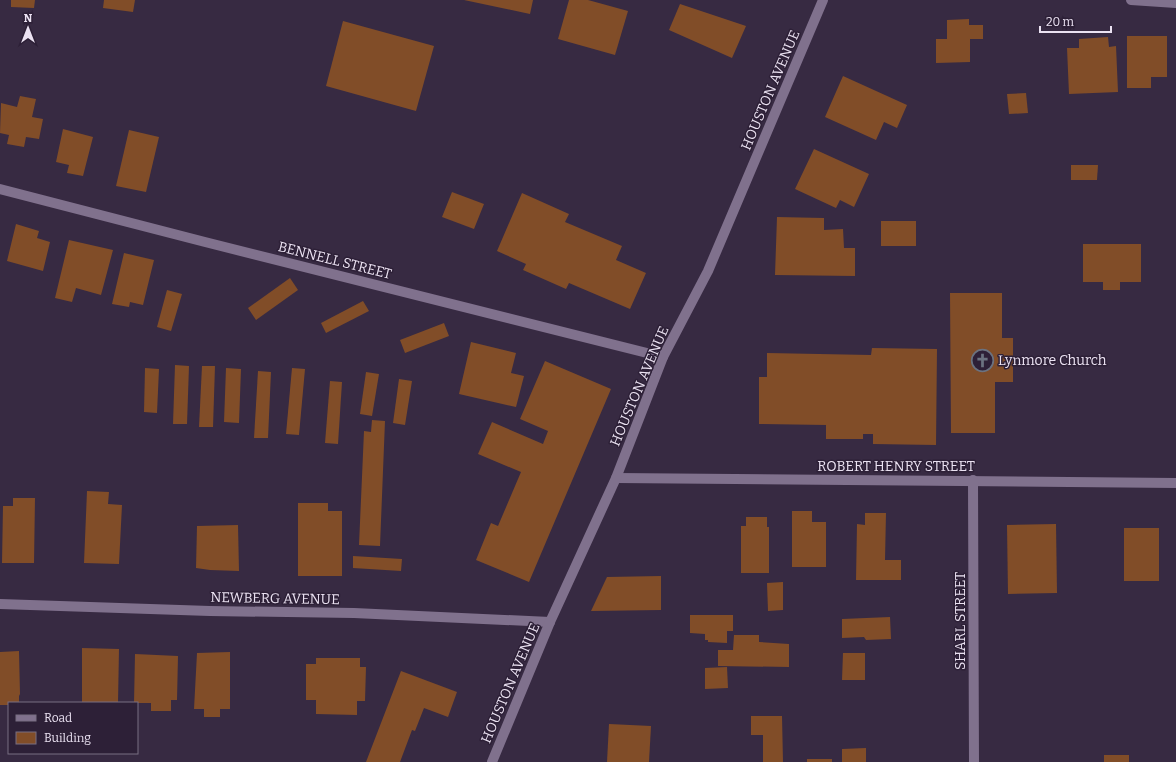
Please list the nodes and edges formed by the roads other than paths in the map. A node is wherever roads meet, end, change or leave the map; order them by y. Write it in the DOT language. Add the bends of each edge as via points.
graph roads {
  1 [pos="823,0"];
  2 [pos="1131,0"];
  3 [pos="1176,3"];
  4 [pos="0,189"];
  5 [pos="663,357"];
  6 [pos="616,478"];
  7 [pos="973,480"];
  8 [pos="1176,483"];
  9 [pos="0,604"];
  10 [pos="550,622"];
  11 [pos="492,762"];
  12 [pos="974,762"];
  1 -- 5 [label="street, HOUSTON AVENUE" via="708,271"];
  2 -- 3 [label="street"];
  4 -- 5 [label="street, BENNELL STREET"];
  5 -- 6 [label="street, HOUSTON AVENUE"];
  6 -- 7 [label="street, ROBERT HENRY STREET"];
  6 -- 10 [label="street, HOUSTON AVENUE"];
  7 -- 8 [label="street, ROBERT HENRY STREET"];
  7 -- 12 [label="street, SHARL STREET"];
  9 -- 10 [label="street, NEWBERG AVENUE" via="354,613"];
  10 -- 11 [label="street, HOUSTON AVENUE"];
}
